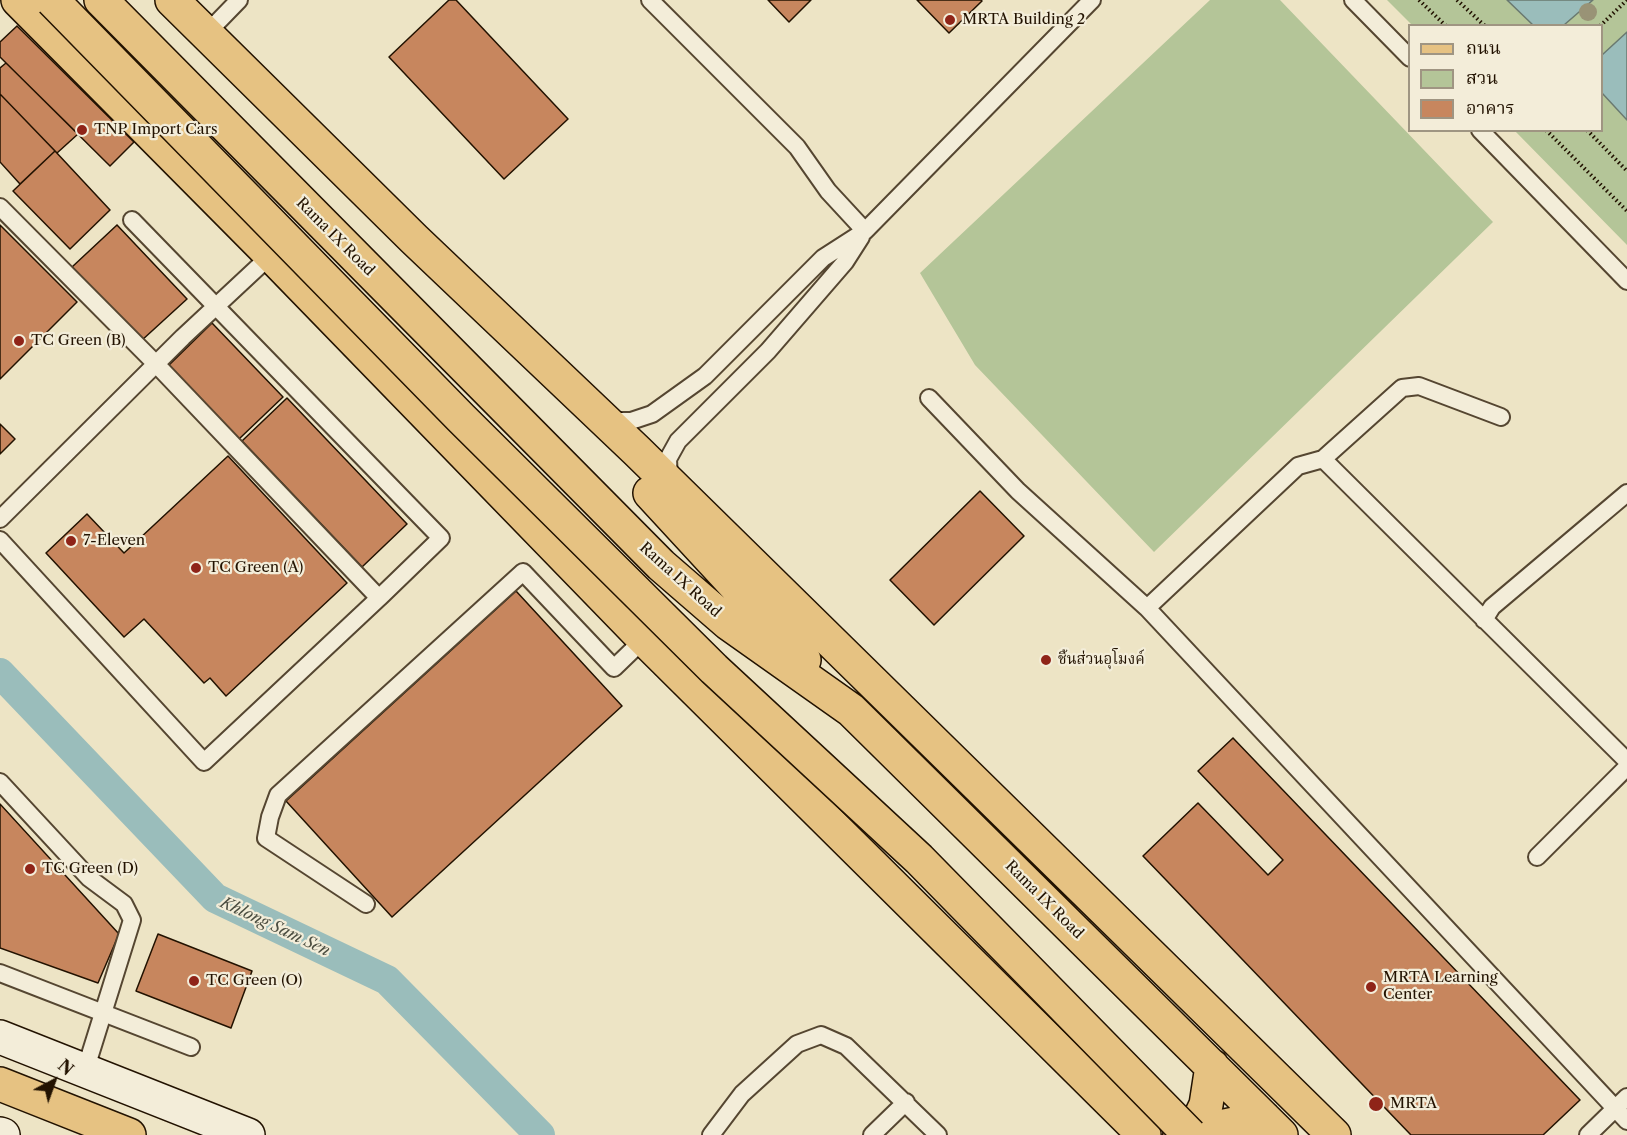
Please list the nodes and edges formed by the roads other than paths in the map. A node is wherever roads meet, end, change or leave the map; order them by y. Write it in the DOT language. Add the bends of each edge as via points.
graph roads {
  1 [pos="18,0"];
  2 [pos="52,0"];
  3 [pos="100,0"];
  4 [pos="172,0"];
  5 [pos="239,0"];
  6 [pos="650,0"];
  7 [pos="1092,0"];
  8 [pos="1353,0"];
  9 [pos="206,34"];
  10 [pos="1408,56"];
  11 [pos="1482,132"];
  12 [pos="0,207"];
  13 [pos="132,220"];
  14 [pos="864,231"];
  15 [pos="414,239"];
  16 [pos="271,255"];
  17 [pos="1627,281"];
  18 [pos="216,306"];
  19 [pos="156,364"];
  20 [pos="929,398"];
  21 [pos="1501,417"];
  22 [pos="606,422"];
  23 [pos="1323,459"];
  24 [pos="669,483"];
  25 [pos="1624,500"];
  26 [pos="0,519"];
  27 [pos="0,540"];
  28 [pos="379,598"];
  29 [pos="1147,608"];
  30 [pos="1485,620"];
  31 [pos="645,639"];
  32 [pos="851,710"];
  33 [pos="1627,761"];
  34 [pos="1627,767"];
  35 [pos="0,782"];
  36 [pos="1537,857"];
  37 [pos="366,904"];
  38 [pos="0,973"];
  39 [pos="103,1013"];
  40 [pos="0,1037"];
  41 [pos="191,1047"];
  42 [pos="1212,1066"];
  43 [pos="85,1071"];
  44 [pos="0,1084"];
  45 [pos="906,1102"];
  46 [pos="1623,1109"];
  47 [pos="1272,1126"];
  48 [pos="1136,1132"];
  49 [pos="129,1135"];
  50 [pos="248,1135"];
  51 [pos="711,1135"];
  52 [pos="872,1135"];
  53 [pos="938,1135"];
  54 [pos="1180,1135"];
  55 [pos="1190,1135"];
  56 [pos="1207,1135"];
  57 [pos="1334,1135"];
  58 [pos="1588,1135"];
  1 -- 16 [label="main road"];
  2 -- 55 [label="main road, bridge" via="487,443 714,669 919,859"];
  3 -- 32 [label="main road, Rama IX Road" via="662,566 728,623"];
  4 -- 9 [label="main road"];
  5 -- 9 [label="lane"];
  6 -- 14 [label="lane" via="797,147 828,191"];
  7 -- 14 [label="lane"];
  8 -- 10 [label="lane"];
  9 -- 15 [label="main road"];
  11 -- 17 [label="lane"];
  12 -- 19 [label="lane"];
  13 -- 18 [label="lane"];
  14 -- 22 [label="lane" via="823,258 696,382 652,414 631,421"];
  14 -- 24 [label="lane" via="845,262 768,351 678,441 668,459"];
  15 -- 22 [label="main road"];
  15 -- 32 [label="main road"];
  16 -- 18 [label="lane"];
  16 -- 31 [label="main road"];
  18 -- 19 [label="lane"];
  18 -- 28 [label="lane" via="441,538"];
  19 -- 26 [label="lane"];
  19 -- 28 [label="lane"];
  20 -- 29 [label="lane" via="1018,491"];
  21 -- 23 [label="lane" via="1419,386 1402,388"];
  22 -- 24 [label="main road"];
  23 -- 29 [label="lane" via="1298,466"];
  23 -- 30 [label="lane"];
  24 -- 57 [label="main road"];
  25 -- 30 [label="lane" via="1492,607"];
  27 -- 28 [label="lane" via="204,762"];
  29 -- 46 [label="lane"];
  30 -- 33 [label="lane"];
  31 -- 37 [label="lane" via="614,668 523,572 278,795 266,838"];
  31 -- 48 [label="main road"];
  32 -- 42 [label="main road, Rama IX Road"];
  34 -- 36 [label="lane"];
  35 -- 39 [label="lane" via="89,878 124,904 132,920"];
  38 -- 39 [label="lane"];
  39 -- 41 [label="lane"];
  39 -- 43 [label="lane"];
  40 -- 43 [label="main road"];
  42 -- 47 [label="main road, Rama IX Road"];
  42 -- 54 [label="main road" via="1206,1105 1196,1126"];
  43 -- 50 [label="main road"];
  44 -- 49 [label="main road"];
  45 -- 51 [label="lane" via="846,1046 821,1035 797,1044 742,1095"];
  45 -- 52 [label="lane"];
  45 -- 53 [label="lane"];
  46 -- 58 [label="lane"];
  47 -- 56 [label="main road" via="1220,1127"];
}
